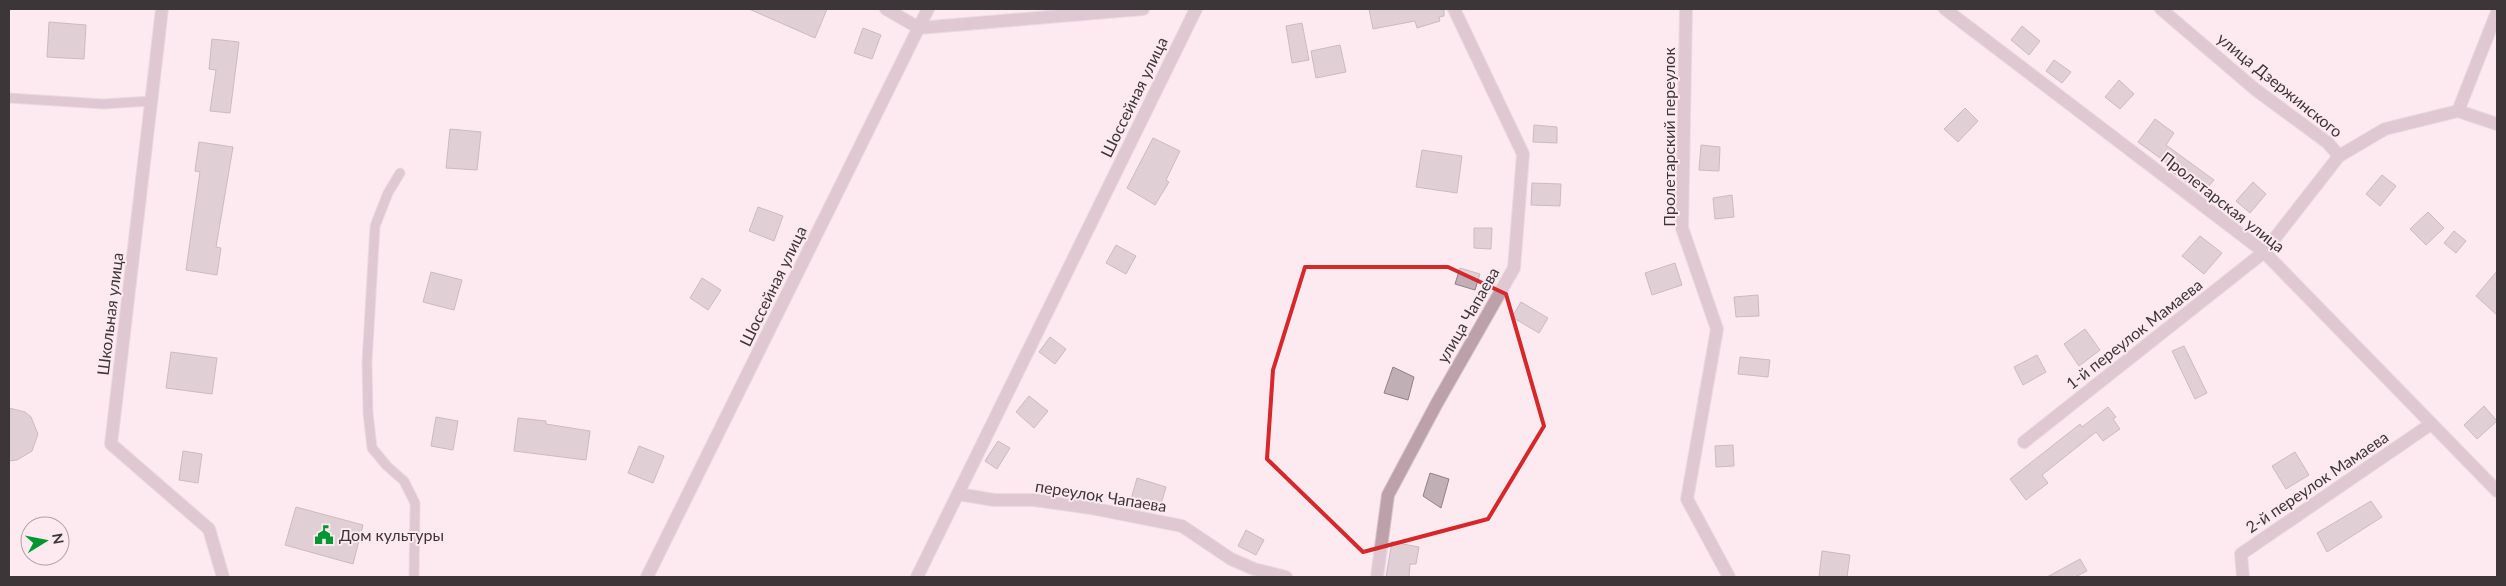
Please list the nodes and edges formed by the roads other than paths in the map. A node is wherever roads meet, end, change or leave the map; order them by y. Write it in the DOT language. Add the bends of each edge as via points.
graph roads {
  1 [pos="162,9"];
  2 [pos="886,9"];
  3 [pos="928,9"];
  4 [pos="1143,9"];
  5 [pos="1196,9"];
  6 [pos="1454,9"];
  7 [pos="1686,9"];
  8 [pos="1945,9"];
  9 [pos="2161,9"];
  10 [pos="2497,12"];
  11 [pos="919,28"];
  12 [pos="9,98"];
  13 [pos="151,101"];
  14 [pos="2458,111"];
  15 [pos="2497,124"];
  16 [pos="2339,156"];
  17 [pos="400,173"];
  18 [pos="2264,252"];
  19 [pos="2431,424"];
  20 [pos="2024,442"];
  21 [pos="2497,492"];
  22 [pos="958,494"];
  23 [pos="223,577"];
  24 [pos="414,577"];
  25 [pos="647,577"];
  26 [pos="917,577"];
  27 [pos="1286,577"];
  28 [pos="1378,577"];
  29 [pos="1729,577"];
  30 [pos="2243,577"];
  1 -- 13 [label="street, Школьная улица"];
  2 -- 11 [label="street"];
  3 -- 11 [label="street, Шоссейная улица"];
  4 -- 11 [label="street"];
  5 -- 22 [label="street, Шоссейная улица"];
  6 -- 28 [label="street, улица Чапаева" via="1523,154 1514,268 1388,495"];
  7 -- 29 [label="street, Пролетарский переулок" via="1682,228 1717,329 1687,499"];
  8 -- 18 [label="street, Пролетарская улица"];
  9 -- 16 [label="street, улица Дзержинского" via="2256,90 2328,143"];
  10 -- 14 [label="street"];
  11 -- 25 [label="street, Шоссейная улица"];
  12 -- 13 [label="lane" via="103,104"];
  13 -- 23 [label="street, Школьная улица" via="111,444 209,528"];
  14 -- 15 [label="street"];
  14 -- 16 [label="street, улица Дзержинского" via="2385,129"];
  16 -- 18 [label="street, 1-й переулок Мамаева"];
  17 -- 24 [label="lane" via="388,192 375,226 367,362 368,413 372,448 404,481 415,503"];
  18 -- 19 [label="street, Пролетарская улица"];
  18 -- 20 [label="street, 1-й переулок Мамаева"];
  19 -- 21 [label="street, Пролетарская улица"];
  19 -- 30 [label="street, 2-й переулок Мамаева" via="2241,554"];
  22 -- 26 [label="street, Шоссейная улица"];
  22 -- 27 [label="street, переулок Чапаева" via="994,500 1034,500 1182,526 1231,559"];
}
